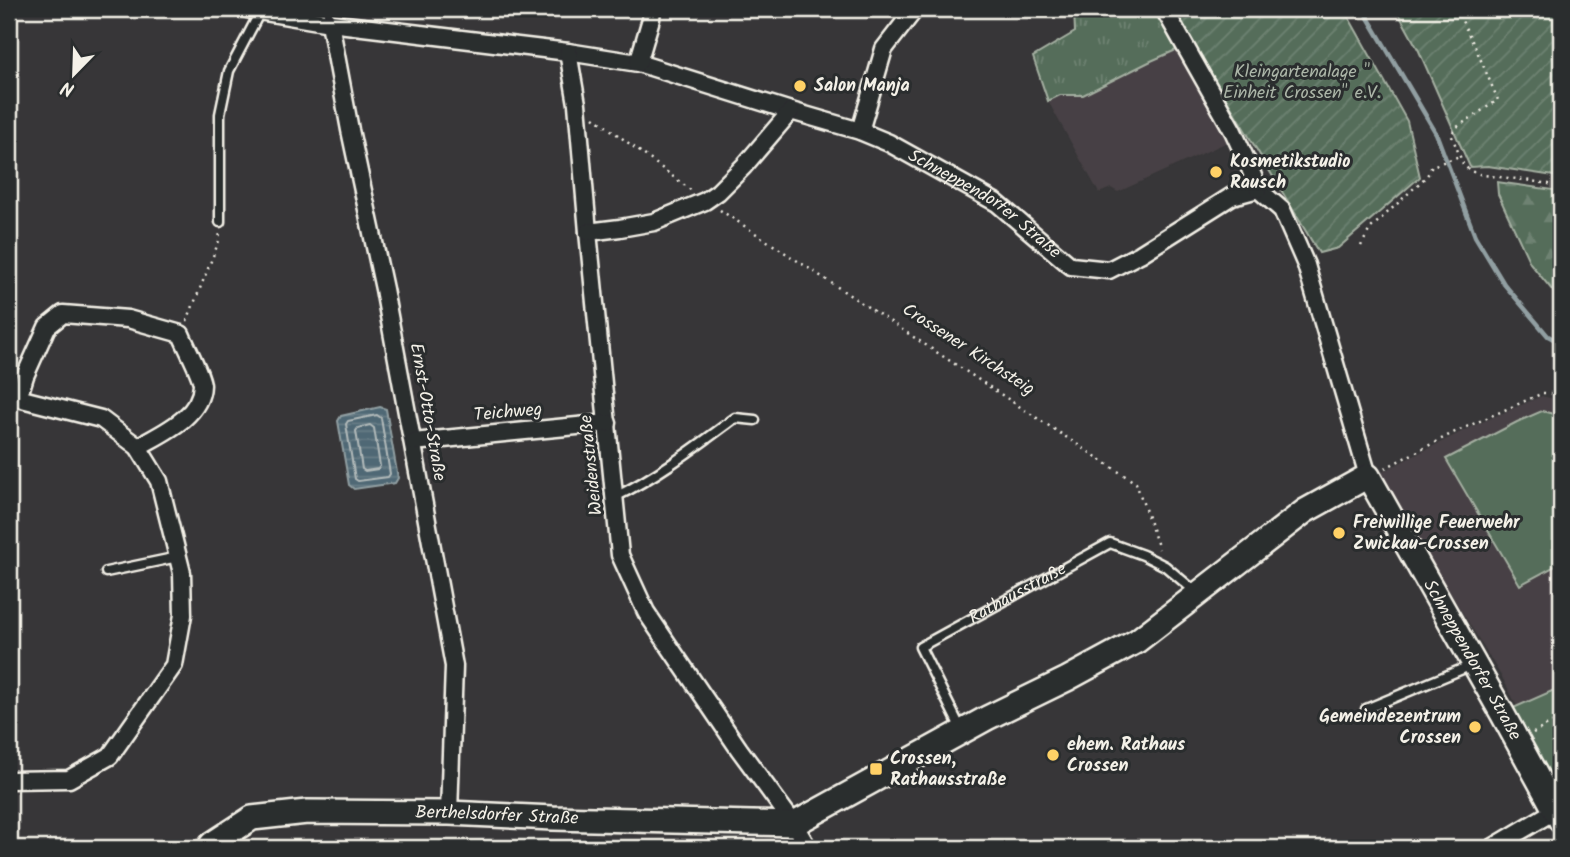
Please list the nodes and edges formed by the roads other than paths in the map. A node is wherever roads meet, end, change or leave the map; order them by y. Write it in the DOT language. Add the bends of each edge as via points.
graph roads {
  1 [pos="652,9"];
  2 [pos="915,9"];
  3 [pos="1164,9"];
  4 [pos="254,10"];
  5 [pos="328,16"];
  6 [pos="568,52"];
  7 [pos="638,63"];
  8 [pos="790,111"];
  9 [pos="860,131"];
  10 [pos="1258,189"];
  11 [pos="220,222"];
  12 [pos="588,232"];
  13 [pos="13,397"];
  14 [pos="755,420"];
  15 [pos="608,423"];
  16 [pos="412,442"];
  17 [pos="138,447"];
  18 [pos="1368,476"];
  19 [pos="615,497"];
  20 [pos="178,557"];
  21 [pos="106,572"];
  22 [pos="1198,594"];
  23 [pos="1474,664"];
  24 [pos="1366,709"];
  25 [pos="963,732"];
  26 [pos="9,780"];
  27 [pos="449,813"];
  28 [pos="1559,813"];
  29 [pos="794,824"];
  30 [pos="209,848"];
  31 [pos="808,848"];
  32 [pos="1492,848"];
  1 -- 7 [label="street"];
  2 -- 9 [label="street" via="884,49"];
  3 -- 10 [label="street" via="1233,131"];
  4 -- 5 [label="street, Schneppendorfer Straße"];
  4 -- 11 [label="lane" via="229,71 220,114"];
  5 -- 6 [label="street, Schneppendorfer Straße"];
  5 -- 16 [label="street, Ernst-Otto-Straße"];
  6 -- 7 [label="street, Schneppendorfer Straße"];
  6 -- 12 [label="street, Weidenstraße"];
  7 -- 8 [label="street, Schneppendorfer Straße"];
  8 -- 9 [label="street, Schneppendorfer Straße"];
  8 -- 12 [label="street" via="744,166 705,201 654,222"];
  9 -- 10 [label="street, Schneppendorfer Straße" via="997,203 1070,266 1109,270 1231,196"];
  10 -- 18 [label="street, Schneppendorfer Straße" via="1282,209 1306,265"];
  12 -- 15 [label="street, Weidenstraße"];
  13 -- 17 [label="street" via="101,419"];
  13 -- 17 [label="street" via="47,327 63,314 128,319 181,334 202,383 195,408"];
  14 -- 19 [label="lane" via="735,418"];
  15 -- 16 [label="street, Teichweg"];
  15 -- 19 [label="street, Weidenstraße"];
  16 -- 27 [label="street, Ernst-Otto-Straße" via="454,666"];
  17 -- 20 [label="street" via="159,481"];
  18 -- 22 [label="street" via="1305,511"];
  18 -- 23 [label="street, Schneppendorfer Straße"];
  19 -- 29 [label="street, Weidenstraße" via="620,555 646,612"];
  20 -- 21 [label="lane"];
  20 -- 26 [label="street" via="183,615 174,665 110,755 69,779"];
  22 -- 25 [label="street" via="1137,641"];
  22 -- 25 [label="lane, Rathausstraße" via="1164,566 1110,543 919,647"];
  23 -- 24 [label="lane"];
  23 -- 28 [label="street, Schneppendorfer Straße"];
  25 -- 29 [label="street"];
  27 -- 29 [label="street, Berthelsdorfer Straße"];
  27 -- 30 [label="street, Berthelsdorfer Straße" via="307,812 252,817"];
  28 -- 32 [label="street"];
  29 -- 31 [label="street, Weidenstraße"];
}
